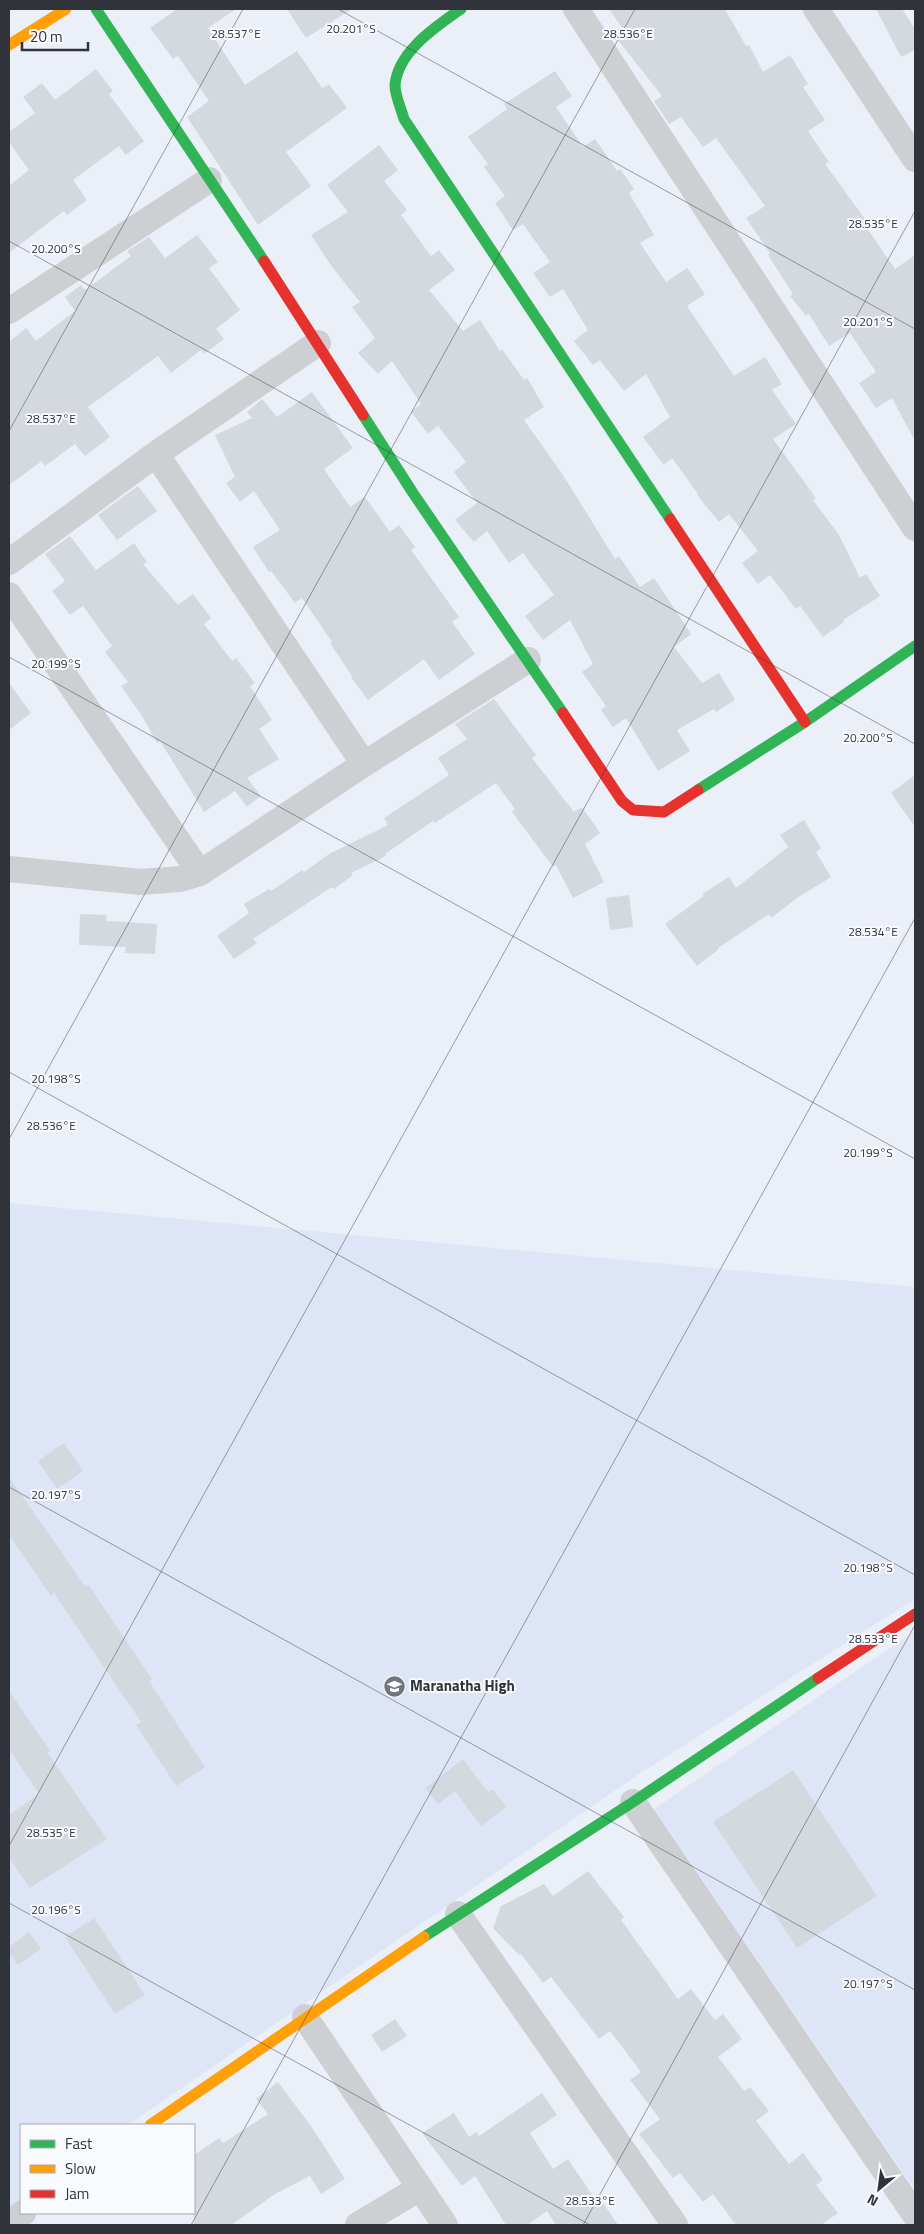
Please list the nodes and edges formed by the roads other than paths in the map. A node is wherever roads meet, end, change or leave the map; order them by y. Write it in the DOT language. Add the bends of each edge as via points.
graph roads {
  1 [pos="66,9"];
  2 [pos="96,9"];
  3 [pos="461,9"];
  4 [pos="576,9"];
  5 [pos="816,9"];
  6 [pos="9,45"];
  7 [pos="915,159"];
  8 [pos="209,180"];
  9 [pos="9,311"];
  10 [pos="318,343"];
  11 [pos="156,454"];
  12 [pos="915,528"];
  13 [pos="9,562"];
  14 [pos="9,595"];
  15 [pos="915,646"];
  16 [pos="528,660"];
  17 [pos="805,722"];
  18 [pos="364,764"];
  19 [pos="9,869"];
  20 [pos="200,873"];
  21 [pos="915,1614"];
  22 [pos="633,1802"];
  23 [pos="458,1914"];
  24 [pos="306,2018"];
  25 [pos="151,2124"];
  26 [pos="420,2188"];
  27 [pos="22,2214"];
  28 [pos="915,2215"];
  29 [pos="9,2223"];
  30 [pos="358,2225"];
  31 [pos="445,2225"];
  32 [pos="675,2225"];
  1 -- 6 [label="street"];
  2 -- 8 [label="street"];
  3 -- 17 [label="street" via="438,25 405,61 396,82 404,119"];
  4 -- 12 [label="street"];
  5 -- 7 [label="street"];
  8 -- 9 [label="street"];
  8 -- 10 [label="street"];
  10 -- 11 [label="street"];
  10 -- 16 [label="street" via="413,494"];
  11 -- 13 [label="street"];
  11 -- 18 [label="street"];
  14 -- 20 [label="street"];
  15 -- 17 [label="street"];
  16 -- 17 [label="street" via="622,801 634,810 664,812"];
  16 -- 18 [label="street"];
  18 -- 20 [label="street"];
  19 -- 20 [label="street" via="141,882 180,879"];
  21 -- 22 [label="street"];
  22 -- 23 [label="street"];
  22 -- 28 [label="street"];
  23 -- 24 [label="street"];
  23 -- 32 [label="street"];
  24 -- 25 [label="street"];
  24 -- 26 [label="street"];
  26 -- 30 [label="street"];
  26 -- 31 [label="street"];
  27 -- 29 [label="street"];
}
